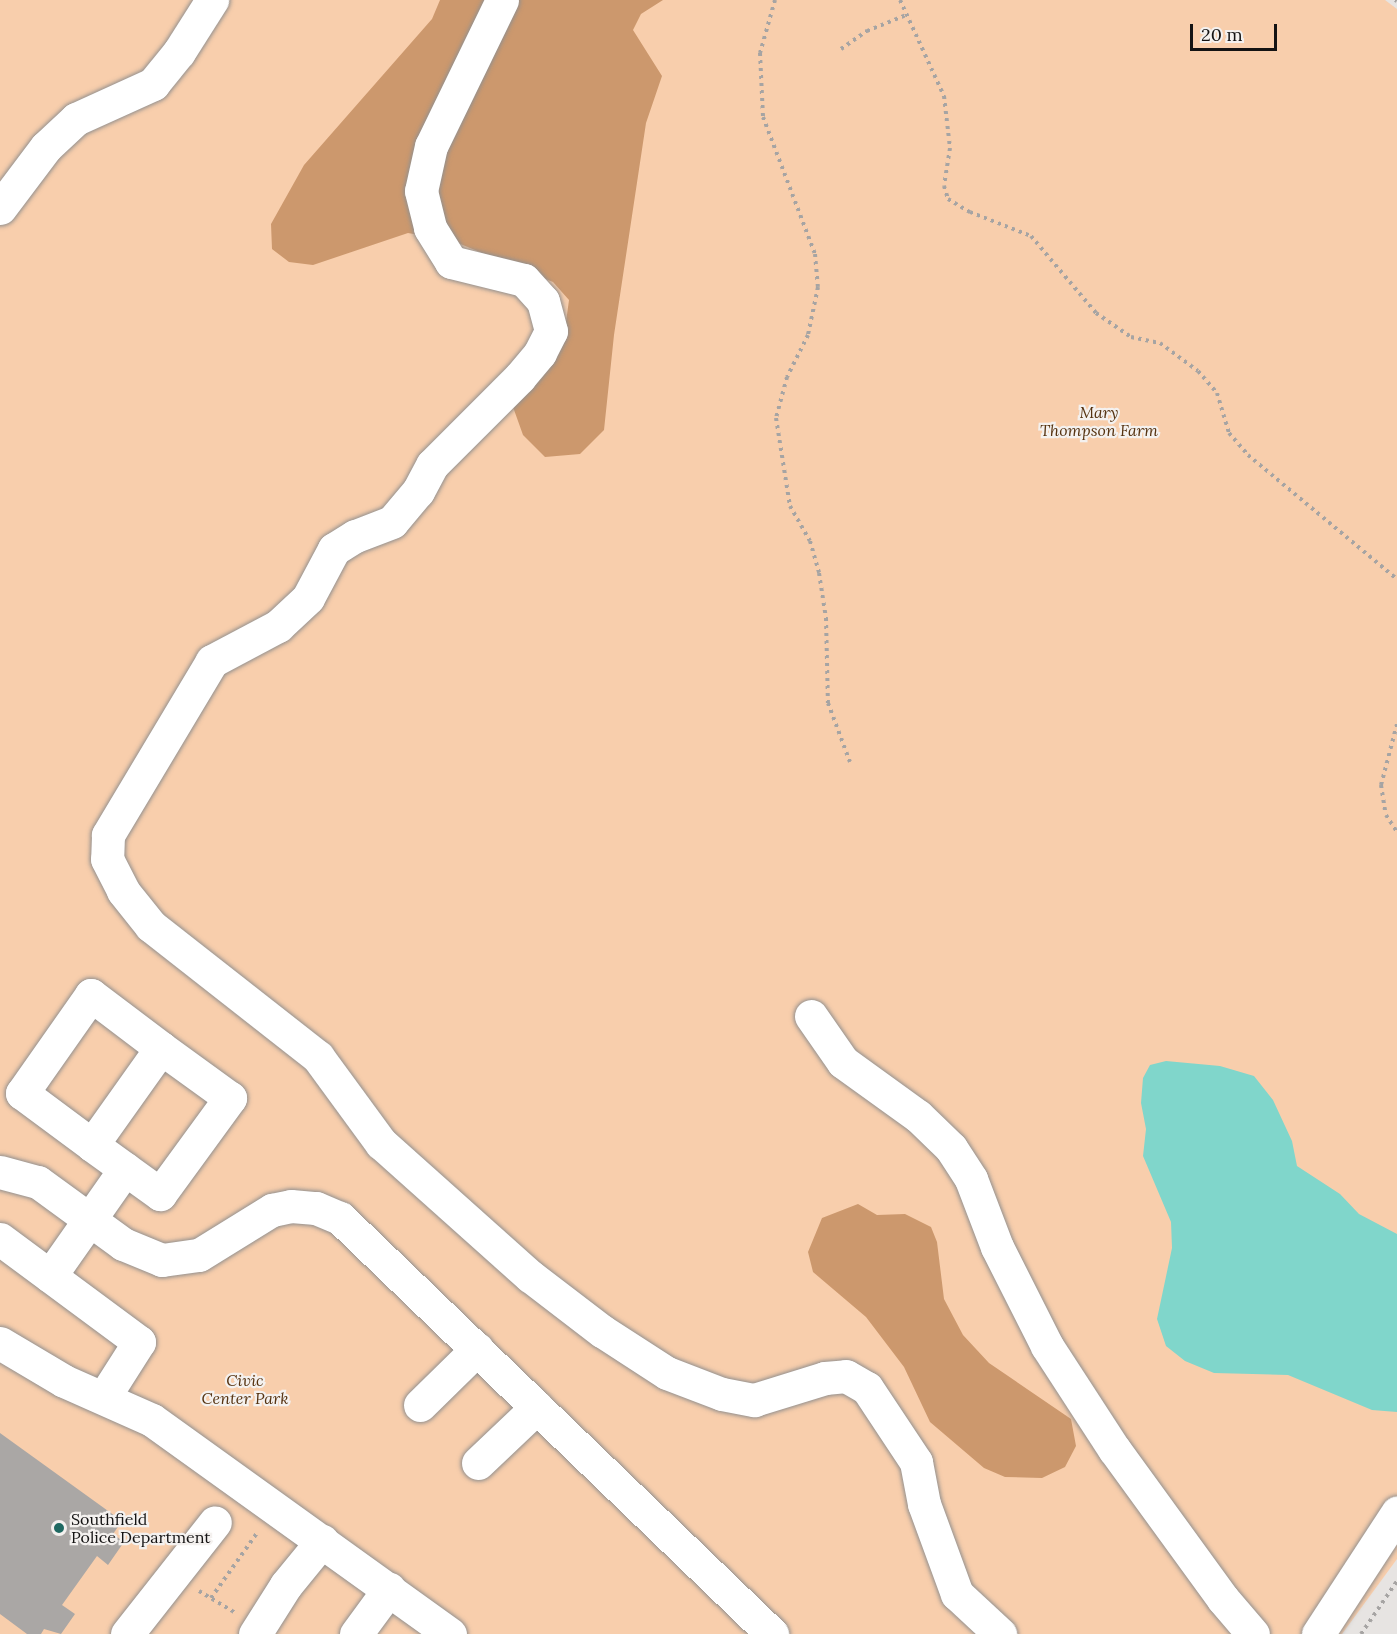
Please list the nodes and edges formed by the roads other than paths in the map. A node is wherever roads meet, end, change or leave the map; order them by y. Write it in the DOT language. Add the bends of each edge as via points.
graph roads {
  1 [pos="212,0"];
  2 [pos="502,0"];
  3 [pos="0,208"];
  4 [pos="811,1016"];
  5 [pos="161,1048"];
  6 [pos="92,1144"];
  7 [pos="125,1169"];
  8 [pos="0,1172"];
  9 [pos="91,1220"];
  10 [pos="0,1239"];
  11 [pos="51,1276"];
  12 [pos="0,1342"];
  13 [pos="477,1349"];
  14 [pos="104,1397"];
  15 [pos="420,1405"];
  16 [pos="537,1407"];
  17 [pos="477,1463"];
  18 [pos="1397,1514"];
  19 [pos="197,1532"];
  20 [pos="322,1541"];
  21 [pos="389,1589"];
  22 [pos="245,1629"];
  23 [pos="128,1634"];
  24 [pos="356,1634"];
  25 [pos="450,1634"];
  26 [pos="772,1634"];
  27 [pos="1000,1634"];
  28 [pos="1253,1634"];
  29 [pos="1318,1634"];
  1 -- 3 [label="street" via="153,84 76,119 46,147"];
  2 -- 27 [label="street" via="430,146 421,190 430,228 451,262 524,280 543,301 551,331 540,353 520,377 432,465 392,522 334,549 308,598 278,626 212,661 108,835 107,859 123,891 151,926 318,1057 381,1143 530,1276 602,1331 667,1374 722,1395 754,1400 825,1378 846,1376 867,1388 916,1462 927,1515 957,1594"];
  4 -- 28 [label="street" via="843,1062 918,1116 951,1148 971,1179 1001,1257 1047,1346 1114,1449"];
  5 -- 6 [label="street"];
  5 -- 6 [label="street" via="91,995 22,1093"];
  5 -- 7 [label="street" via="230,1098 160,1194"];
  6 -- 7 [label="street"];
  7 -- 9 [label="street"];
  8 -- 9 [label="street" via="38,1182"];
  9 -- 11 [label="street"];
  9 -- 13 [label="street" via="143,1255 181,1260 217,1246 272,1210 291,1206 316,1208 340,1218 360,1235"];
  10 -- 11 [label="street"];
  11 -- 14 [label="street" via="139,1342"];
  12 -- 14 [label="street" via="64,1381"];
  13 -- 15 [label="street"];
  13 -- 16 [label="street"];
  14 -- 20 [label="street" via="152,1420"];
  16 -- 17 [label="street"];
  16 -- 26 [label="street"];
  18 -- 29 [label="street"];
  19 -- 23 [label="street"];
  20 -- 21 [label="street"];
  20 -- 22 [label="street"];
  21 -- 24 [label="street"];
  21 -- 25 [label="street"];
}
